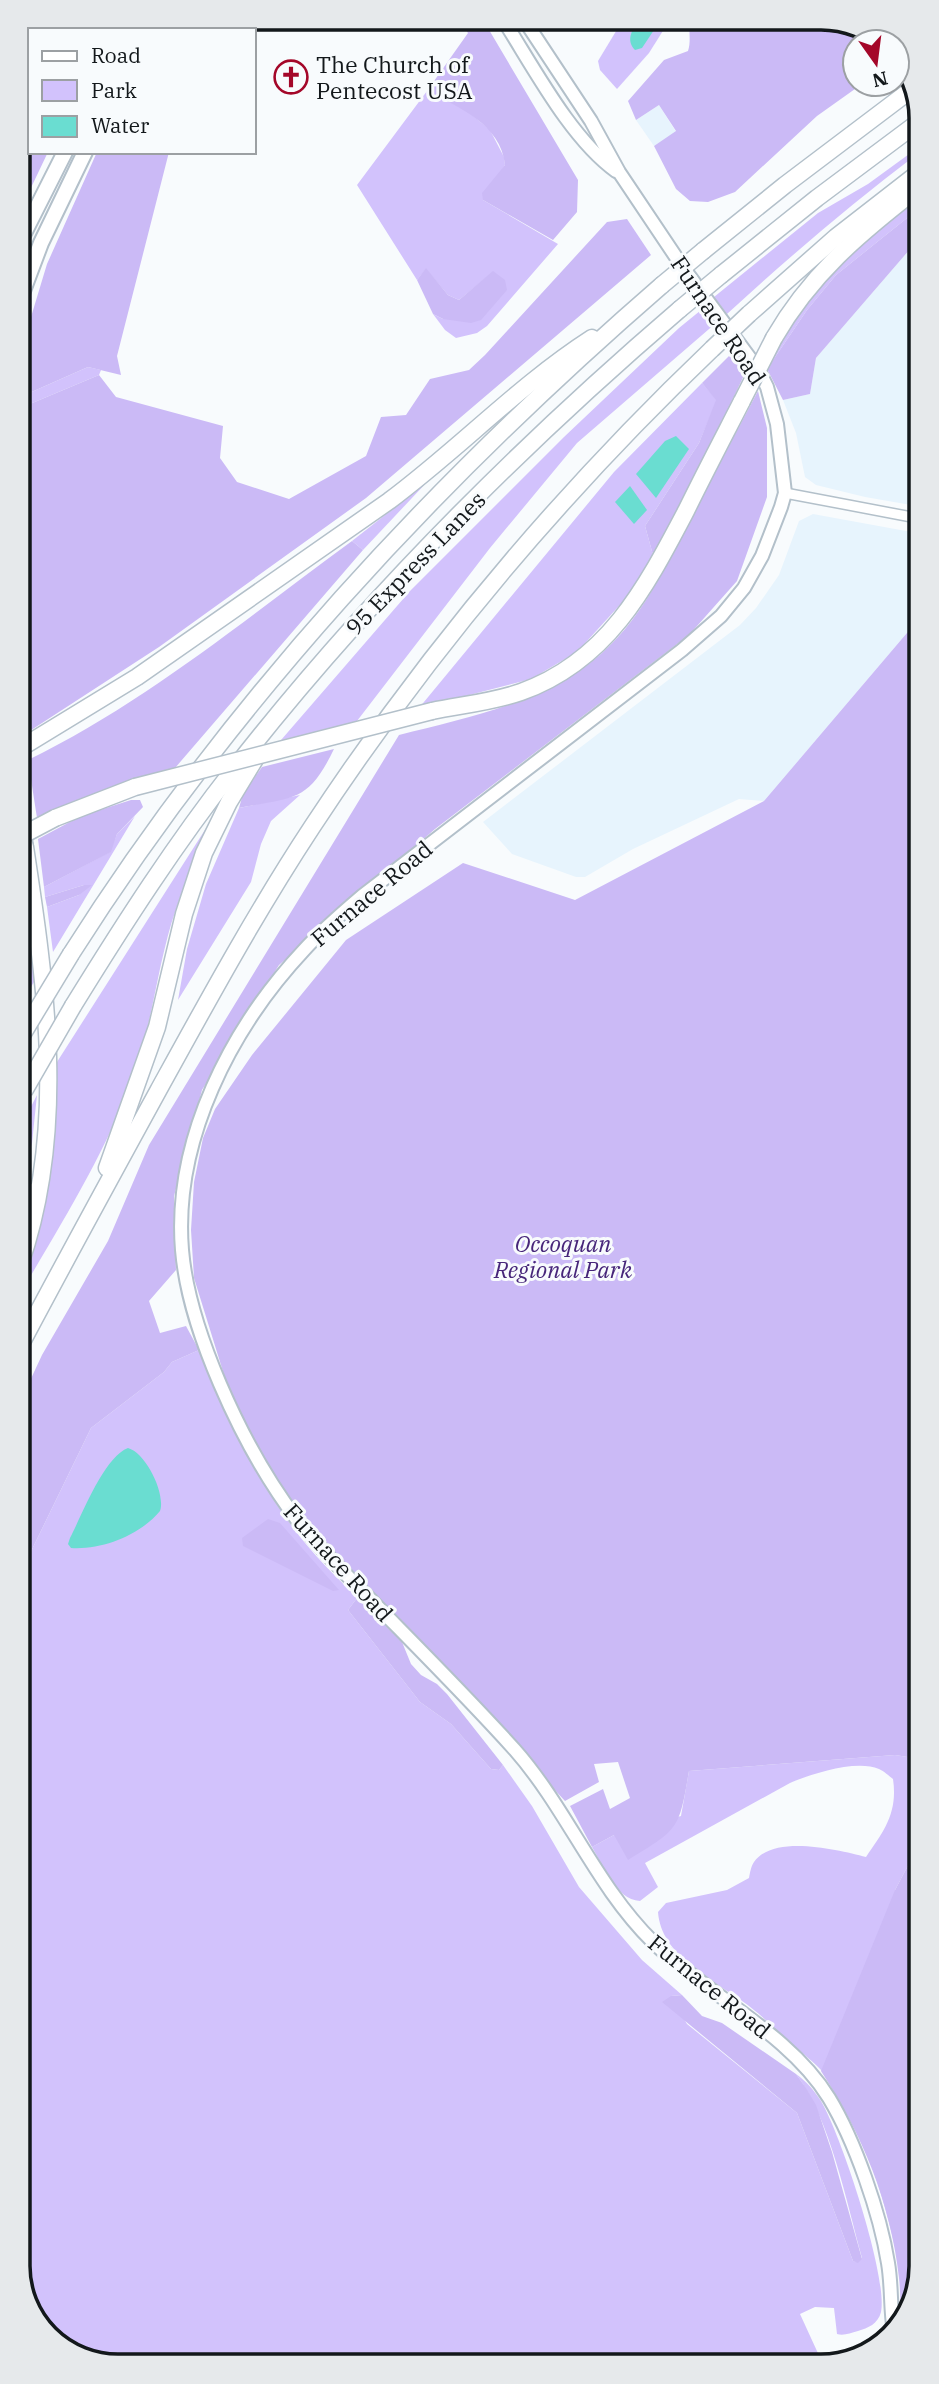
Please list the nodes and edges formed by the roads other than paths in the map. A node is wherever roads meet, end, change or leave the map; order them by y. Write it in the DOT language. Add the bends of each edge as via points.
graph roads {
  1 [pos="510,30"];
  2 [pos="531,30"];
  3 [pos="906,93"];
  4 [pos="909,129"];
  5 [pos="64,154"];
  6 [pos="84,154"];
  7 [pos="619,172"];
  8 [pos="909,180"];
  9 [pos="909,195"];
  10 [pos="30,221"];
  11 [pos="30,272"];
  12 [pos="632,312"];
  13 [pos="785,493"];
  14 [pos="909,516"];
  15 [pos="295,693"];
  16 [pos="30,742"];
  17 [pos="30,836"];
  18 [pos="30,887"];
  19 [pos="30,1022"];
  20 [pos="30,1081"];
  21 [pos="47,1104"];
  22 [pos="30,1186"];
  23 [pos="89,1216"];
  24 [pos="30,1233"];
  25 [pos="30,1325"];
  26 [pos="893,2317"];
  1 -- 7 [label="main road, Furnace Road" via="575,130 597,156"];
  2 -- 7 [label="main road, Furnace Road"];
  3 -- 12 [label="highway, bridge" via="785,185"];
  4 -- 15 [label="highway, 95 Express Lanes, bridge" via="720,275 600,377 417,556"];
  5 -- 10 [label="main road"];
  6 -- 11 [label="main road"];
  7 -- 13 [label="main road, Furnace Road" via="758,369 777,424"];
  8 -- 23 [label="highway, bridge" via="749,314 602,458 443,644 376,734 246,932"];
  9 -- 17 [label="highway, bridge" via="829,262 798,299 651,578 633,606 577,662 520,692 135,787 55,818"];
  12 -- 16 [label="highway" via="562,357 389,501 137,677"];
  12 -- 19 [label="highway, bridge" via="434,500 298,646 176,799 104,902"];
  13 -- 14 [label="street"];
  13 -- 26 [label="main road, Furnace Road" via="754,573 721,616 362,896 280,977 237,1042 201,1118 184,1185 182,1250 193,1311 215,1372 253,1452 296,1519 529,1767 635,1924 801,2063 827,2096 853,2150 881,2230"];
  15 -- 20 [label="highway, 95 Express Lanes, bridge" via="136,907"];
  15 -- 23 [label="highway" via="204,853 148,1054"];
  18 -- 21 [label="highway" via="43,961"];
  21 -- 22 [label="highway"];
  21 -- 24 [label="highway"];
  23 -- 25 [label="highway"];
}
